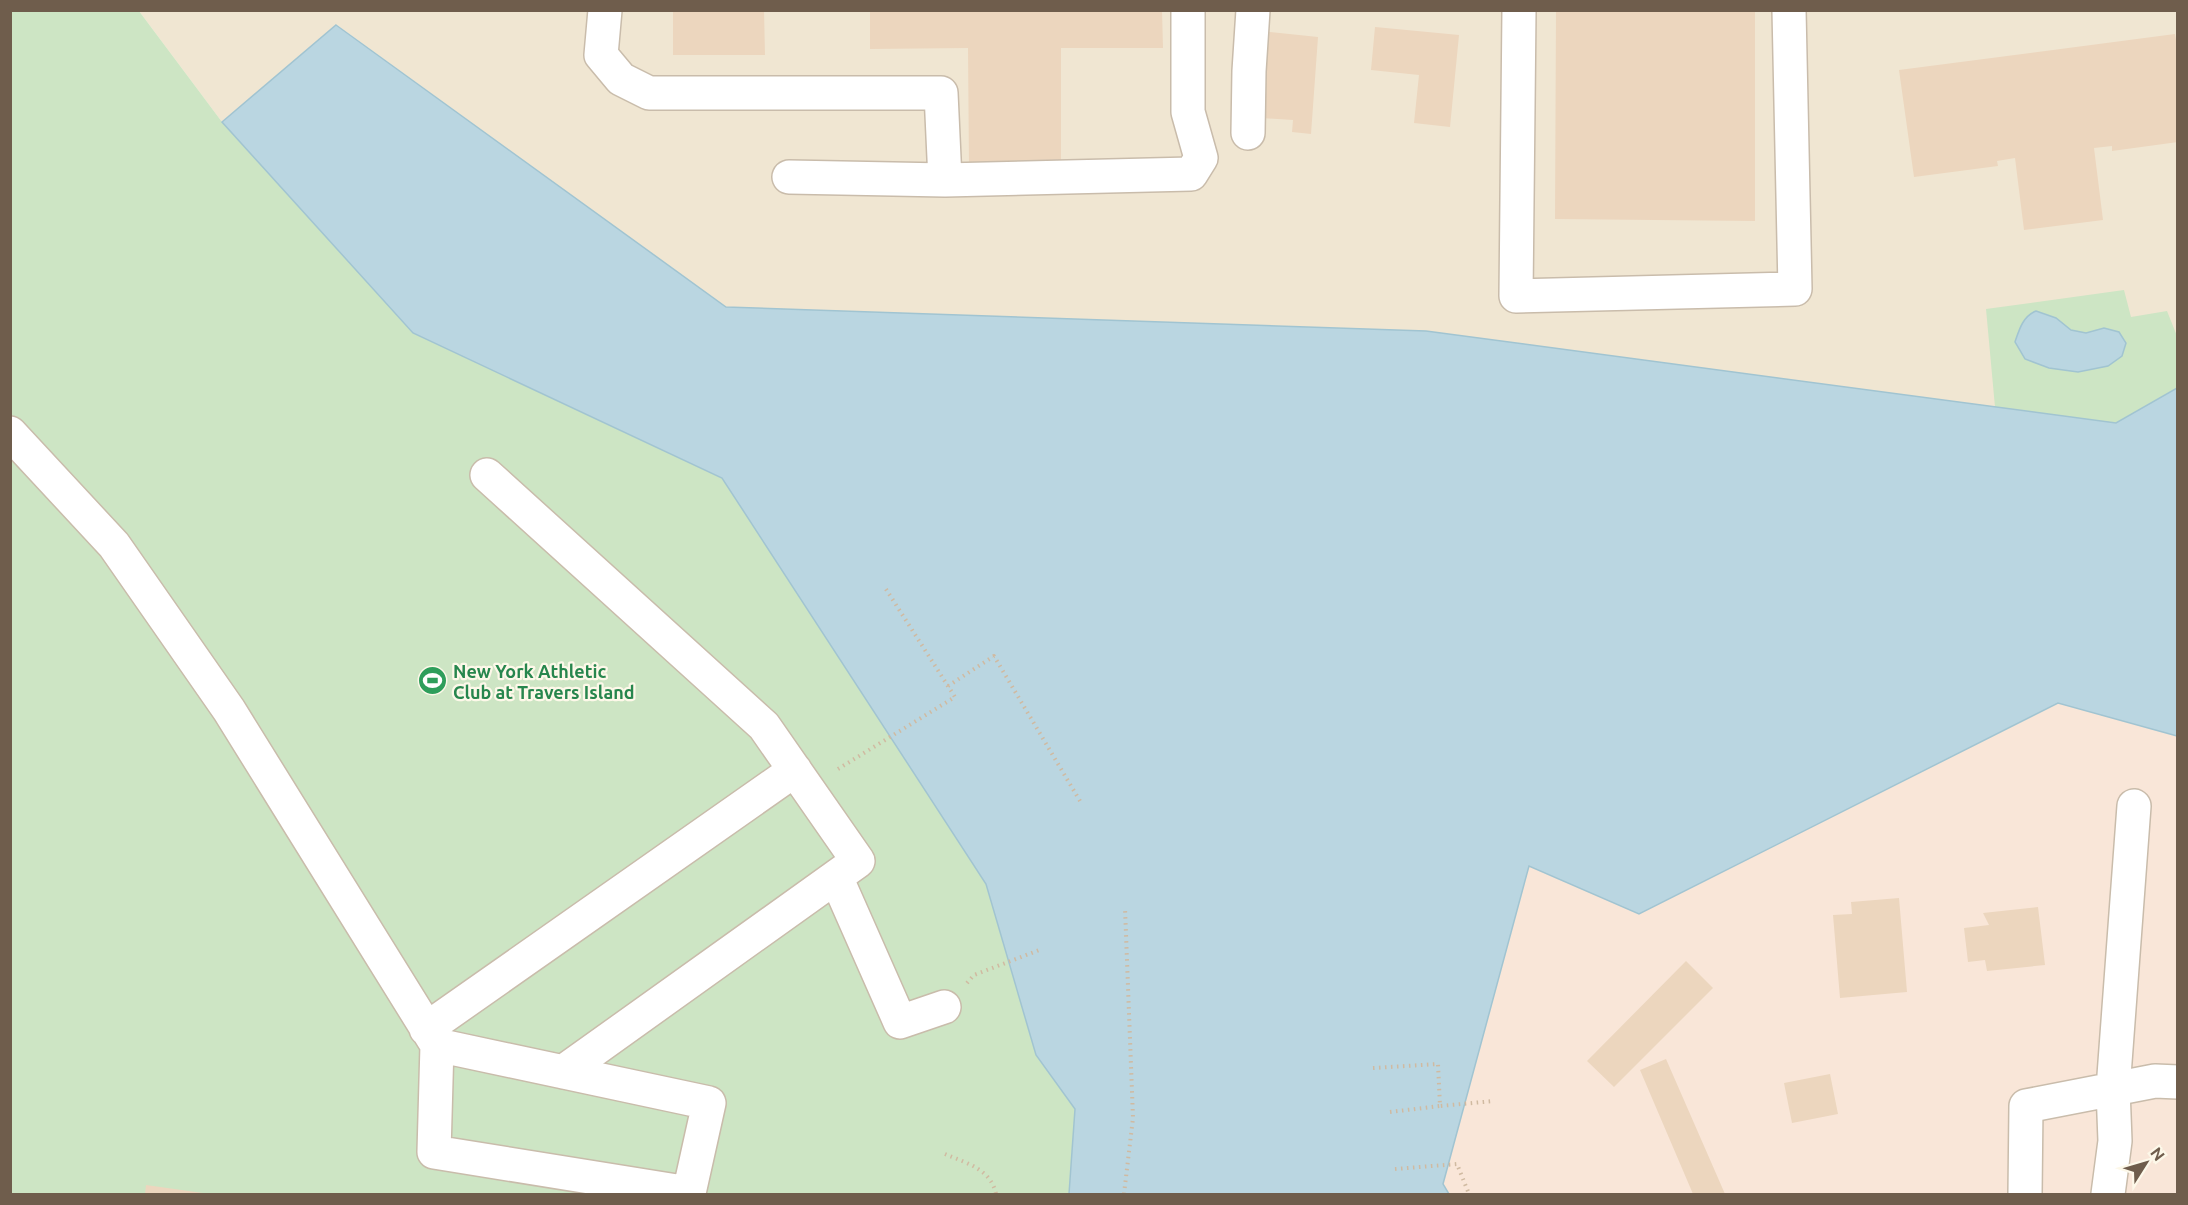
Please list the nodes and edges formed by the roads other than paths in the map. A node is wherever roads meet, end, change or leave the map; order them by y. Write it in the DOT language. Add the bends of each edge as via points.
graph roads {
  1 [pos="605,10"];
  2 [pos="1188,10"];
  3 [pos="1253,10"];
  4 [pos="1519,10"];
  5 [pos="1789,10"];
  6 [pos="1248,133"];
  7 [pos="789,177"];
  8 [pos="945,180"];
  9 [pos="10,433"];
  10 [pos="487,475"];
  11 [pos="795,770"];
  12 [pos="2134,806"];
  13 [pos="836,877"];
  14 [pos="944,1007"];
  15 [pos="432,1037"];
  16 [pos="563,1072"];
  17 [pos="2178,1082"];
  18 [pos="2113,1089"];
  19 [pos="2025,1194"];
  20 [pos="2108,1194"];
  1 -- 8 [label="street" via="602,55 621,79 649,93 941,93"];
  2 -- 8 [label="street" via="1188,112 1201,158 1191,174"];
  3 -- 6 [label="street"];
  4 -- 5 [label="street" via="1516,296 1794,289"];
  7 -- 8 [label="street"];
  9 -- 15 [label="street" via="114,545 229,710"];
  10 -- 11 [label="street" via="764,726"];
  11 -- 13 [label="street" via="858,861"];
  11 -- 15 [label="street"];
  12 -- 18 [label="street"];
  13 -- 14 [label="street" via="900,1022"];
  13 -- 16 [label="street"];
  15 -- 16 [label="street"];
  15 -- 16 [label="street" via="434,1152 690,1193 710,1103"];
  17 -- 18 [label="street" via="2155,1081"];
  18 -- 19 [label="street" via="2026,1106"];
  18 -- 20 [label="street" via="2115,1141"];
}
